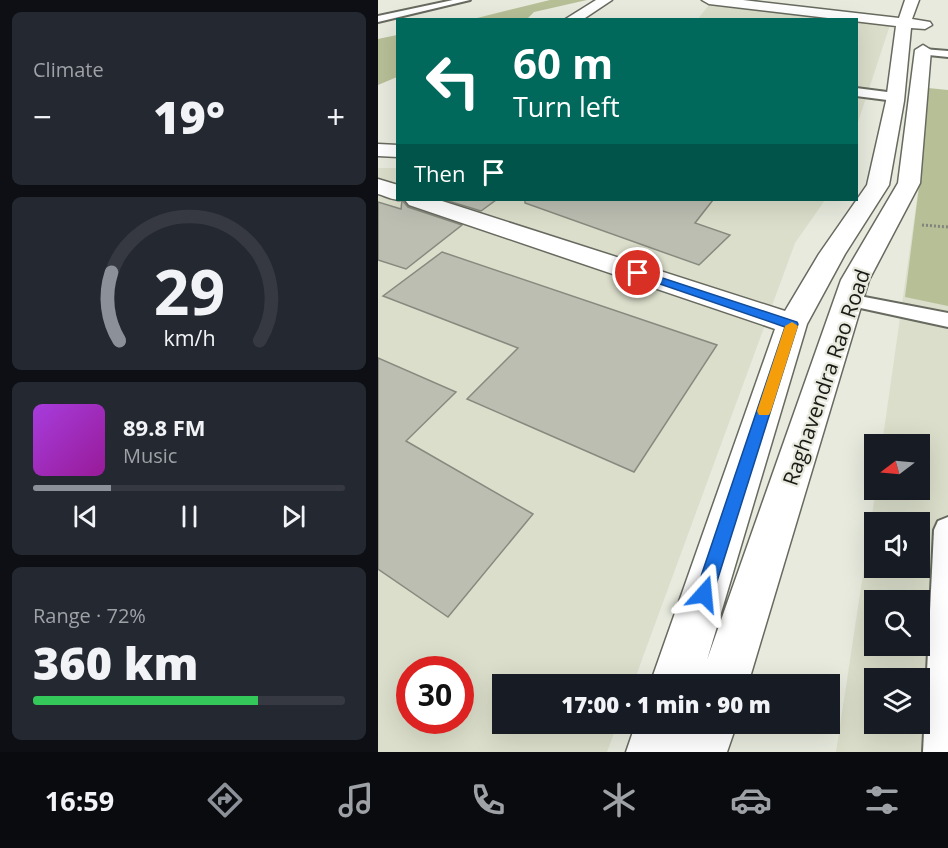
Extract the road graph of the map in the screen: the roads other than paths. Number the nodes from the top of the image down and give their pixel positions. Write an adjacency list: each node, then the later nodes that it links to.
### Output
1 (466, 0): 7 (lane)
2 (605, 0): 6 (street)
3 (710, 0): 4 (street); 5 (street)
4 (792, 5): 8 (street)
5 (698, 12)
6 (575, 18)
7 (378, 19)
8 (923, 26): 10 (street, Raghavendra Rao Road); 16 (street, Raghavendra Rao Road)
9 (858, 92): 10 (lane)
10 (895, 98): 18 (street, Raghavendra Rao Road)
11 (378, 150): 12 (street)
12 (396, 151)
13 (378, 186): 14 (street)
14 (396, 192)
15 (420, 201): 18 (street)
16 (849, 300): 17 (lane); 21 (street, Raghavendra Rao Road)
17 (948, 320)
18 (792, 324): 20 (street, Raghavendra Rao Road)
19 (948, 530): 26 (lane)
20 (678, 674)
21 (726, 674)
22 (658, 734): 24 (street)
23 (707, 734): 25 (street)
24 (652, 752)
25 (701, 752)
26 (941, 752)

